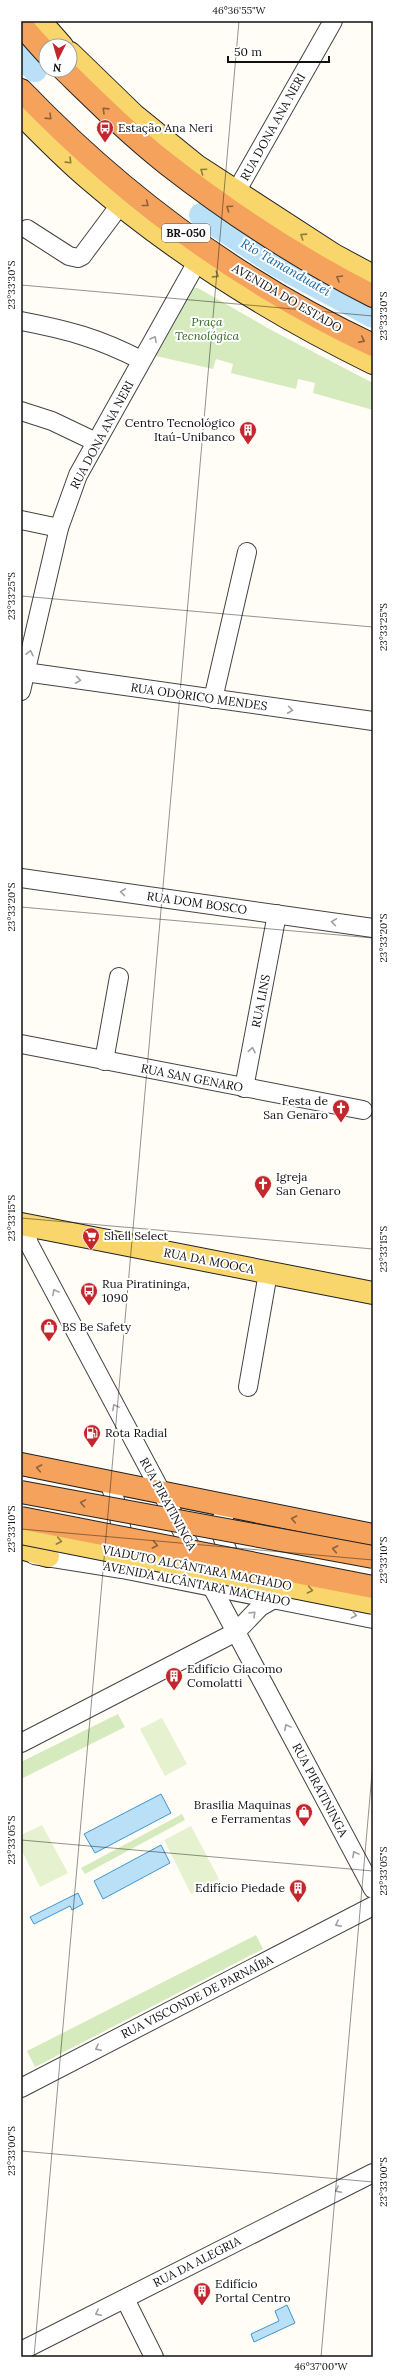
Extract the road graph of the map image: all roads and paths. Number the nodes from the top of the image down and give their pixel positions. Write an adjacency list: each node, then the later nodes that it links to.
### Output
1 (40, 21): 4 (main road)
2 (333, 21): 10 (street, RUA DONA ANA NERI)
3 (21, 25): 5 (highway)
4 (55, 38)
5 (38, 44)
6 (78, 61): 10 (main road, one-way to 6)
7 (72, 78): 15 (highway, one-way to 7)
8 (21, 90): 17 (highway, AVENIDA DO ESTADO / BR-050, one-way to 17)
9 (21, 114): 11 (main road, AVENIDA DO ESTADO, one-way to 11)
10 (236, 192): 14 (main road, one-way to 10)
11 (120, 205): 12 (street); 13 (main road, AVENIDA DO ESTADO)
12 (28, 229)
13 (197, 262): 18 (street, RUA DONA ANA NERI, one-way to 13); 19 (main road, AVENIDA DO ESTADO, one-way to 19)
14 (373, 276)
15 (373, 296)
16 (21, 321): 18 (street)
17 (373, 345)
18 (141, 360): 21 (street, RUA DONA ANA NERI)
19 (373, 363)
20 (21, 411): 21 (street)
21 (96, 442): 23 (street, RUA DONA ANA NERI)
22 (21, 520): 23 (street)
23 (59, 528): 25 (street, RUA DONA ANA NERI, one-way to 23)
24 (247, 552): 27 (street)
25 (25, 672): 26 (street, RUA DONA ANA NERI); 27 (street, RUA ODORICO MENDES, one-way to 27)
26 (21, 691)
27 (213, 699): 28 (street, RUA ODORICO MENDES, one-way to 28)
28 (373, 721)
29 (21, 878): 30 (street, RUA DOM BOSCO, one-way to 29)
30 (277, 914): 31 (street, RUA DOM BOSCO, one-way to 30); 35 (street, RUA LINS, one-way to 30)
31 (373, 928)
32 (119, 977): 34 (street)
33 (21, 1044): 34 (street, RUA SAN GENARO)
34 (104, 1061): 35 (street, RUA SAN GENARO)
35 (244, 1088): 36 (street, RUA SAN GENARO)
36 (363, 1110)
37 (22, 1224): 38 (main road, RUA DA MOOCA); 43 (street, RUA PIRATININGA, one-way to 37)
38 (268, 1273): 39 (main road, RUA DA MOOCA); 40 (street)
39 (373, 1293)
40 (248, 1387)
41 (21, 1464): 42 (highway, one-way to 41)
42 (109, 1481): 43 (highway); 53 (street)
43 (160, 1491): 45 (highway); 54 (street, RUA PIRATININGA)
44 (21, 1492): 52 (highway, one-way to 44, bridge)
45 (231, 1505): 48 (highway, one-way to 45); 56 (street)
46 (21, 1518): 55 (highway, VIADUTO ALCÂNTARA MACHADO, one-way to 55, bridge)
47 (21, 1533): 58 (main road, VIADUTO ALCÂNTARA MACHADO, one-way to 58, bridge)
48 (373, 1535)
49 (21, 1548): 51 (main road)
50 (21, 1554): 51 (street, AVENIDA ALCÂNTARA MACHADO)
51 (48, 1556): 53 (street, AVENIDA ALCÂNTARA MACHADO)
52 (373, 1557)
53 (122, 1570): 54 (street, AVENIDA ALCÂNTARA MACHADO)
54 (214, 1587): 56 (street, AVENIDA ALCÂNTARA MACHADO); 60 (street, RUA PIRATININGA)
55 (373, 1587)
56 (252, 1595): 57 (street, AVENIDA ALCÂNTARA MACHADO)
57 (274, 1599): 59 (street, AVENIDA ALCÂNTARA MACHADO, one-way to 59); 60 (street, one-way to 57)
58 (373, 1603)
59 (373, 1619)
60 (236, 1632): 61 (street); 62 (street, RUA PIRATININGA, one-way to 60)
61 (21, 1743)
62 (373, 1889)
63 (373, 1906): 64 (street, RUA VISCONDE DE PARNAÍBA, one-way to 64)
64 (21, 2088)
65 (373, 2173): 66 (street, RUA DA ALEGRIA, one-way to 66)
66 (125, 2299): 67 (street, RUA DA ALEGRIA, one-way to 67); 68 (street)
67 (21, 2351)
68 (154, 2357)

